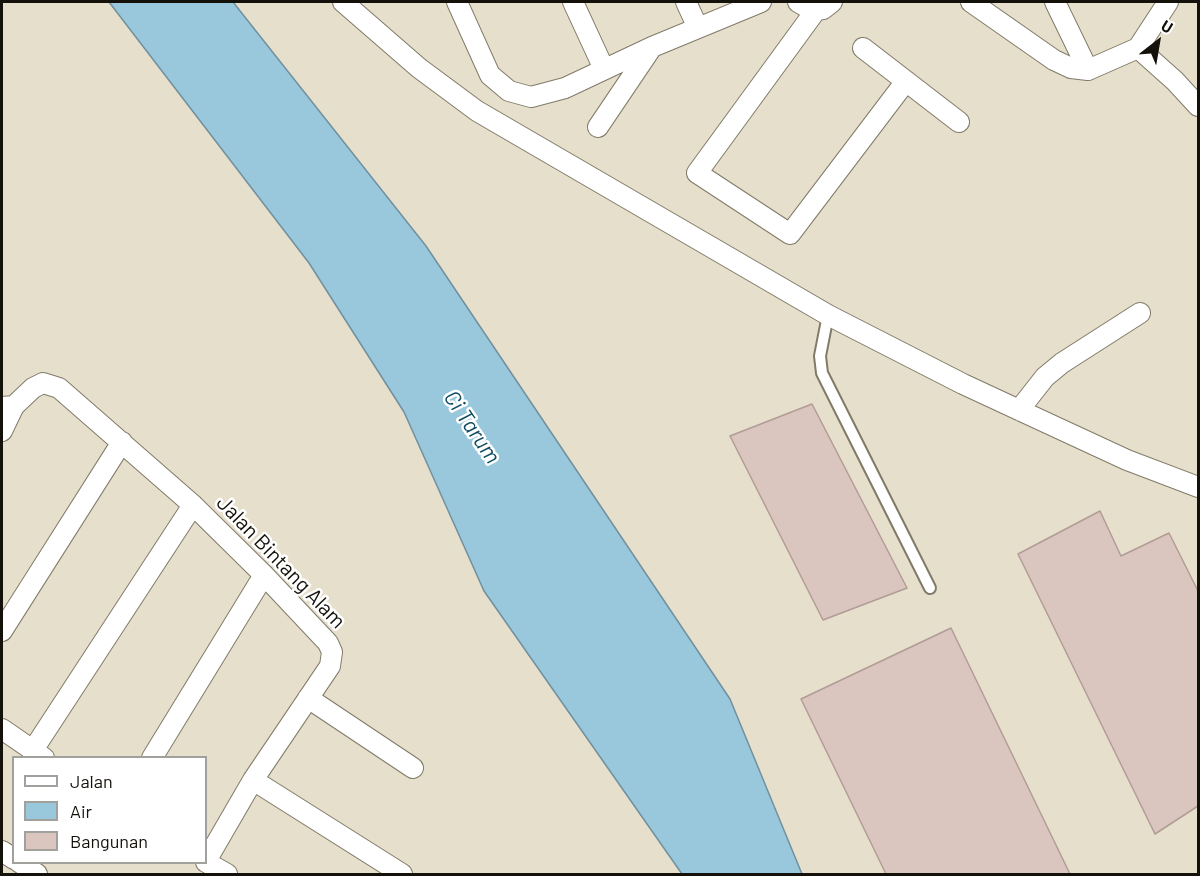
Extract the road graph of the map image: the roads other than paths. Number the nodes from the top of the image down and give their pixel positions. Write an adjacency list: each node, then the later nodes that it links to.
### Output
1 (343, 2): 22 (street)
2 (457, 2): 15 (street)
3 (573, 2): 15 (street)
4 (686, 2): 11 (street)
5 (761, 2): 11 (street)
6 (798, 2): 10 (street)
7 (971, 2): 16 (street)
8 (1055, 2): 16 (street)
9 (1168, 2): 14 (street)
10 (824, 6): 17 (street)
11 (698, 28): 12 (street)
12 (652, 47): 15 (street); 20 (street)
13 (863, 48): 17 (street)
14 (1138, 48): 16 (street); 18 (street)
15 (604, 69)
16 (1088, 70)
17 (906, 81): 19 (street)
18 (1198, 106)
19 (959, 122)
20 (598, 127)
21 (1140, 313): 24 (street)
22 (828, 315): 24 (street); 30 (lane)
23 (8, 406): 25 (street); 26 (street, Jalan Bintang Alam)
24 (1019, 410): 27 (street)
25 (2, 431)
26 (122, 442): 28 (street, Jalan Bintang Alam); 31 (street)
27 (1198, 487)
28 (193, 505): 29 (street, Jalan Bintang Alam); 34 (street)
29 (264, 575): 32 (street, Jalan Bintang Alam); 35 (street)
30 (930, 588)
31 (2, 631)
32 (308, 698): 36 (street); 37 (street, Jalan Bintang Alam)
33 (2, 729): 34 (street)
34 (38, 754)
35 (153, 756)
36 (413, 768)
37 (253, 780): 39 (street, Jalan Bintang Alam); 41 (street)
38 (21, 864): 40 (street)
39 (214, 868)
40 (37, 874)
41 (402, 874)

